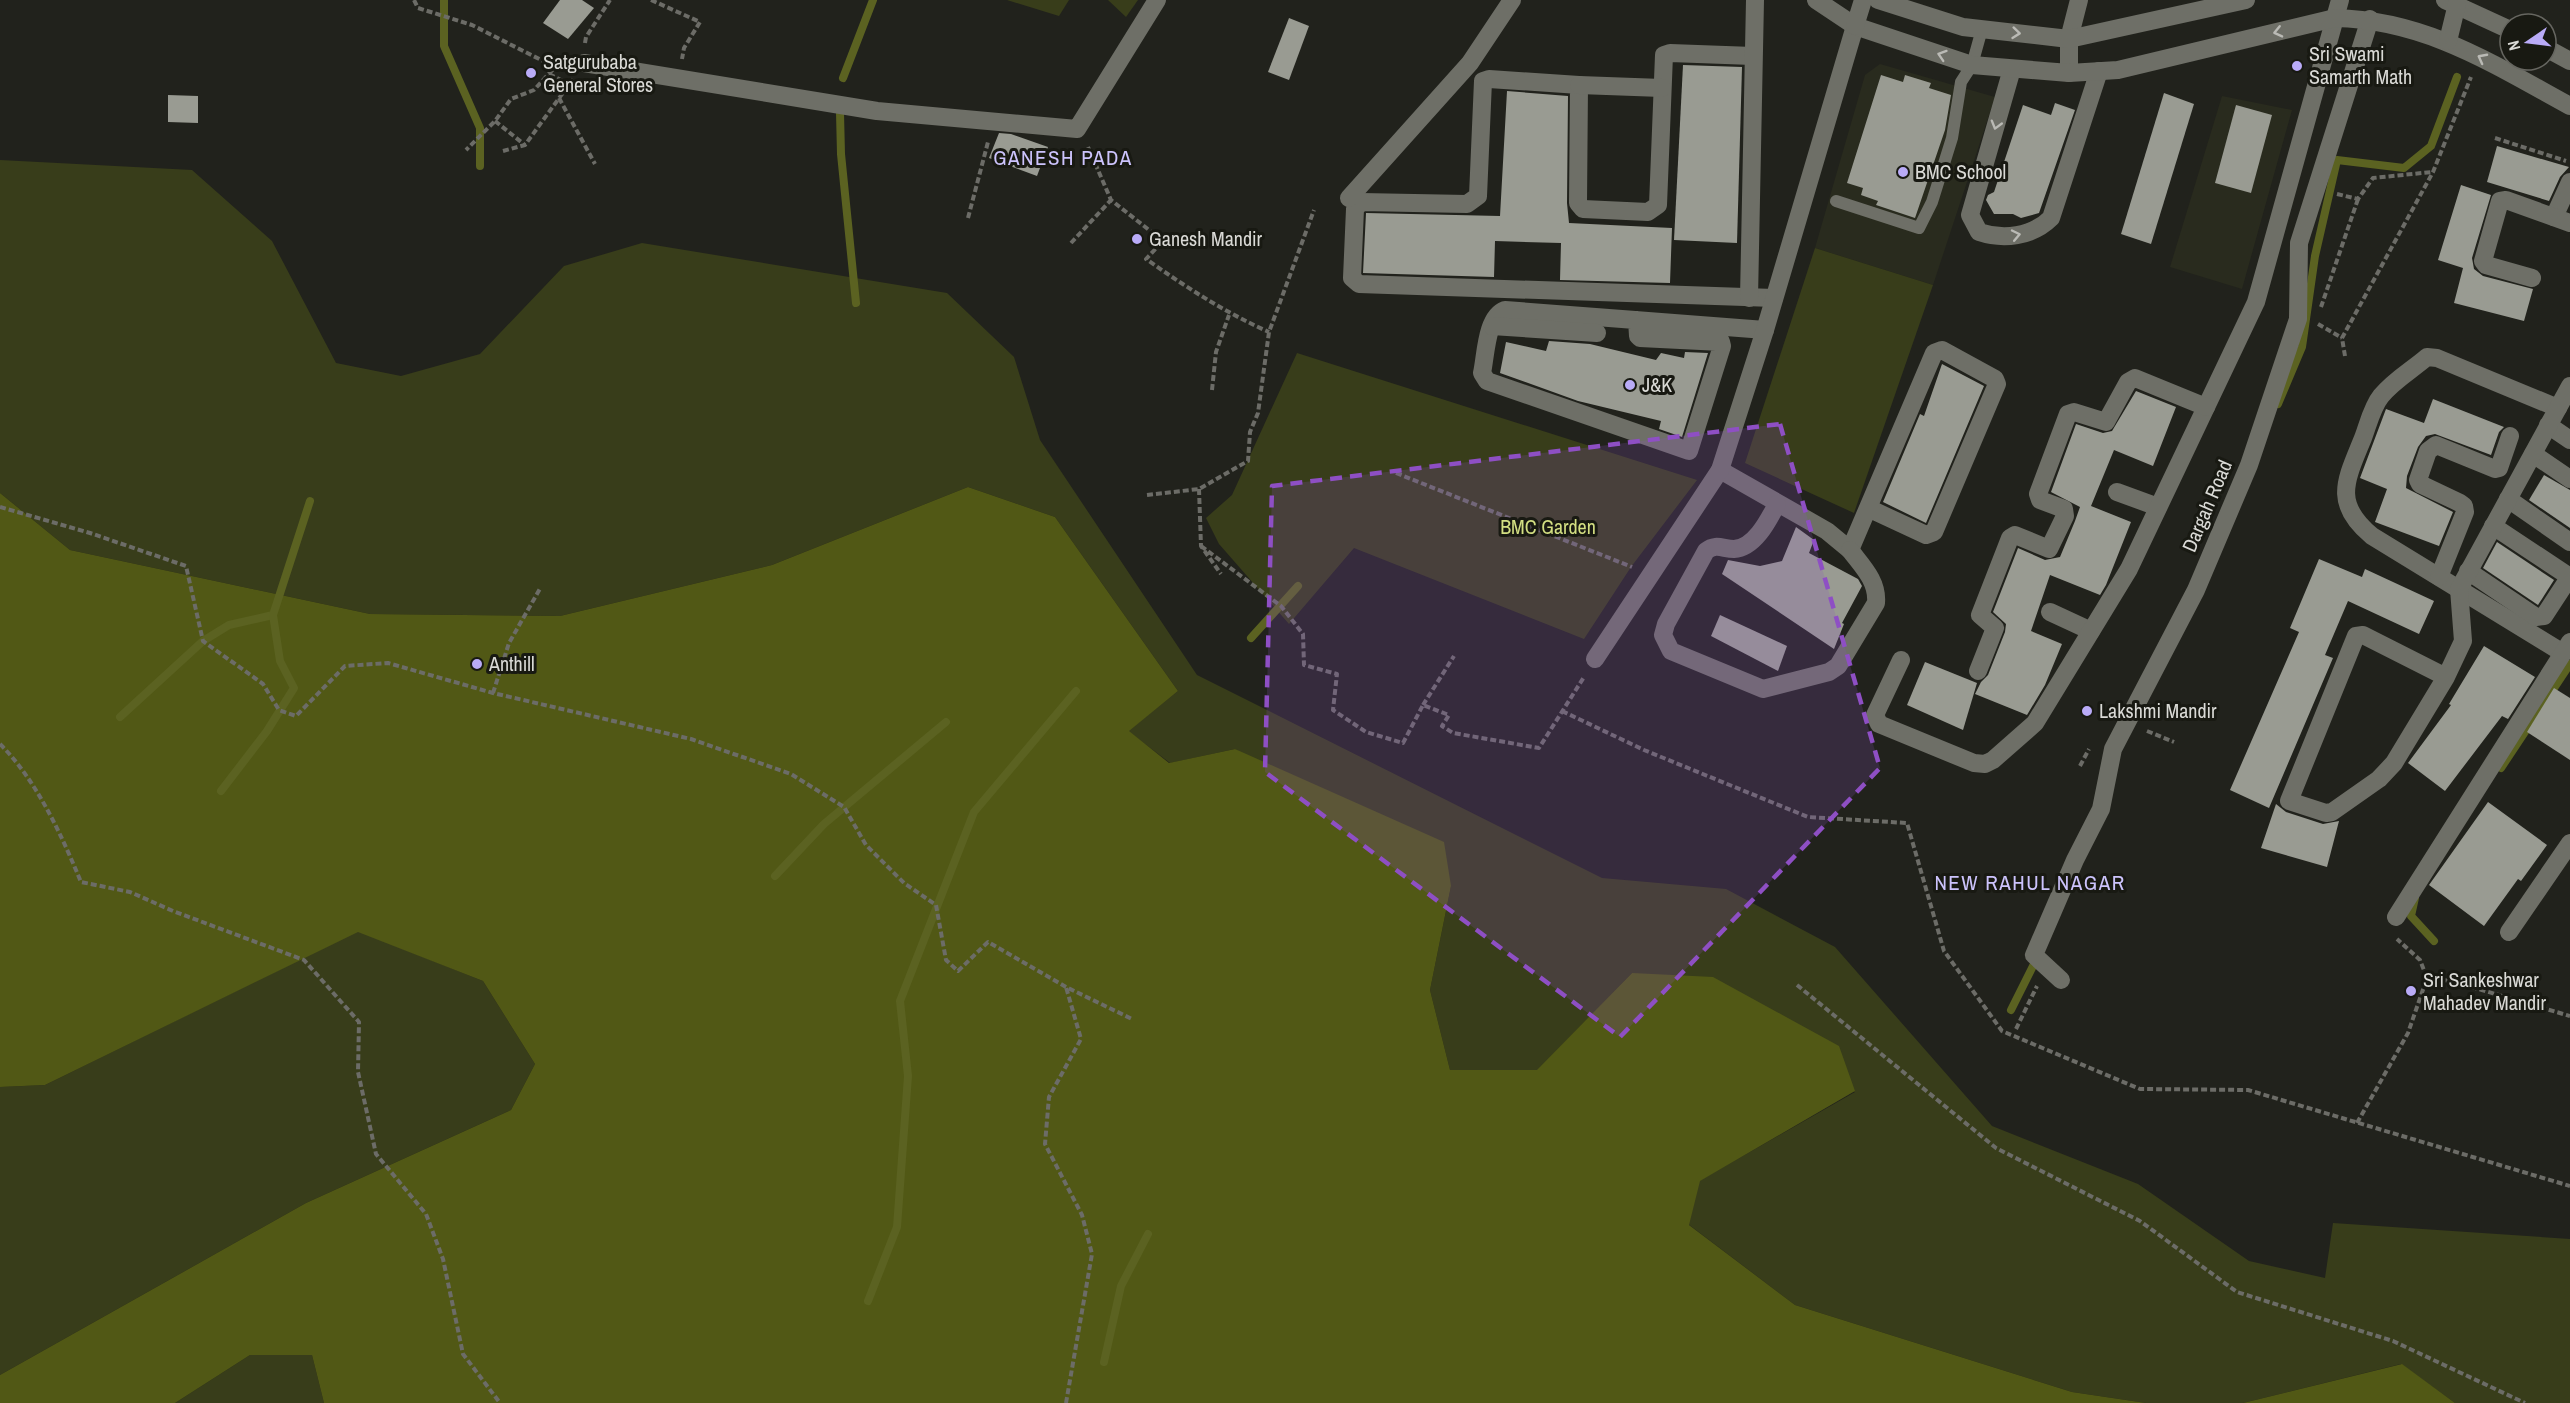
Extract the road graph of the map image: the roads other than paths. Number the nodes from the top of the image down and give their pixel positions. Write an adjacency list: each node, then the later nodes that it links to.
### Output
1 (1157, 0): 21 (street)
2 (1512, 0): 28 (street)
3 (1755, 0): 18 (street)
4 (1816, 0): 14 (street)
5 (1863, 0): 14 (street)
6 (1878, 0): 15 (street)
7 (2079, 0): 16 (street)
8 (2246, 0): 16 (street)
9 (2340, 0): 11 (street)
10 (2451, 2): 13 (street); 17 (street)
11 (2335, 18): 12 (street); 22 (street, one-way to 22); 39 (street)
12 (2370, 19): 17 (street); 68 (street, Dargah Road)
13 (2498, 24)
14 (1855, 26): 19 (street, one-way to 14); 33 (street)
15 (1982, 29): 16 (street, one-way to 16); 19 (lane)
16 (2069, 39): 23 (street)
17 (2448, 41): 26 (street, one-way to 17)
18 (1753, 56): 25 (street); 32 (street)
19 (1972, 65): 20 (street); 29 (lane)
20 (2012, 69): 22 (street, one-way to 22); 23 (street)
21 (579, 70)
22 (2098, 71): 23 (street)
23 (2069, 73)
24 (1579, 85): 25 (street); 25 (street); 32 (street)
25 (1662, 88)
26 (2570, 106)
27 (2570, 182): 30 (street)
28 (1349, 198)
29 (1836, 201)
30 (2562, 220): 31 (street)
31 (2532, 278)
32 (1749, 298): 33 (street)
33 (1774, 298): 36 (street)
34 (1637, 320): 35 (street); 35 (street); 36 (street)
35 (1492, 326): 37 (street)
36 (1765, 330): 45 (street)
37 (1598, 333)
38 (2570, 386): 40 (street)
39 (2206, 406): 50 (street); 63 (street)
40 (2558, 408): 41 (street); 56 (street)
41 (2548, 425): 43 (street); 44 (street)
42 (2510, 436): 56 (street)
43 (2570, 440)
44 (2533, 454): 46 (street); 48 (street)
45 (1720, 470): 49 (street); 61 (street)
46 (2570, 479)
47 (2117, 492): 50 (street)
48 (2508, 499): 52 (street); 53 (street)
49 (1778, 504): 54 (street); 54 (street)
50 (2158, 507): 59 (street)
51 (1868, 508): 51 (street); 54 (street)
52 (2493, 526): 55 (street); 55 (street)
53 (2570, 542)
54 (1850, 550)
55 (2468, 571): 57 (street)
56 (2439, 577): 57 (street)
57 (2459, 589): 60 (street); 64 (street)
58 (2050, 612): 59 (street)
59 (2091, 631): 62 (street)
60 (2566, 648): 66 (street)
61 (1595, 659)
62 (1901, 660)
63 (1978, 671)
64 (2446, 677): 64 (street)
65 (2570, 843): 67 (street)
66 (2396, 917)
67 (2509, 932)
68 (2061, 980)

